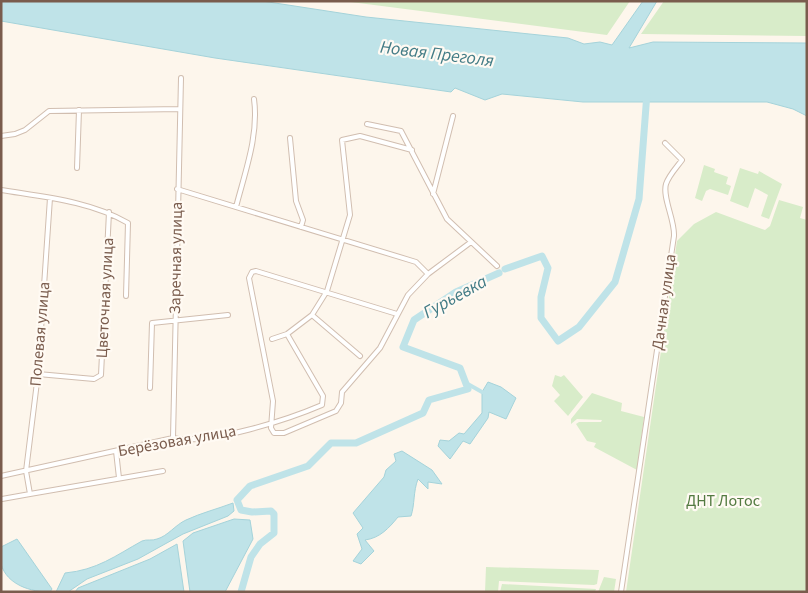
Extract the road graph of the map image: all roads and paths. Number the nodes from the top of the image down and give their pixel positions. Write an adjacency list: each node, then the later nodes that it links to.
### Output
1 (180, 78): 3 (street, Заречная улица)
2 (254, 99): 16 (street)
3 (180, 109): 4 (street); 12 (street, Заречная улица)
4 (79, 110): 7 (street); 11 (street)
5 (453, 116): 14 (street)
6 (367, 124): 10 (street)
7 (1, 136)
8 (290, 138): 18 (street)
9 (665, 143): 43 (street, Дачная улица)
10 (412, 150): 14 (street); 19 (street)
11 (77, 168)
12 (177, 189): 16 (street); 28 (street, Заречная улица)
13 (1, 190): 15 (street)
14 (433, 194): 20 (street)
15 (50, 198): 17 (street); 32 (street, Полевая улица)
16 (236, 207): 18 (street)
17 (109, 212): 24 (street); 32 (street, Цветочная улица)
18 (302, 227): 19 (street)
19 (344, 240): 22 (street); 23 (street)
20 (471, 242): 21 (street); 22 (street)
21 (497, 266)
22 (428, 274): 25 (street)
23 (327, 291): 25 (street); 27 (street); 34 (street)
24 (126, 296)
25 (397, 314): 34 (street)
26 (228, 315): 28 (street)
27 (312, 315): 29 (street); 31 (street)
28 (175, 320): 33 (street); 35 (street, Заречная улица)
29 (287, 334): 30 (street); 34 (street, Берёзовая улица)
30 (272, 339)
31 (360, 356)
32 (38, 374): 37 (street, Полевая улица)
33 (150, 388)
34 (272, 423): 35 (street, Берёзовая улица)
35 (173, 438): 36 (street, Берёзовая улица)
36 (116, 451): 37 (street, Берёзовая улица); 40 (street)
37 (26, 471): 39 (street, Берёзовая улица); 41 (street, Полевая улица)
38 (163, 471): 40 (street)
39 (1, 476)
40 (120, 478): 41 (street)
41 (30, 494): 42 (street)
42 (2, 500)
43 (621, 592)

